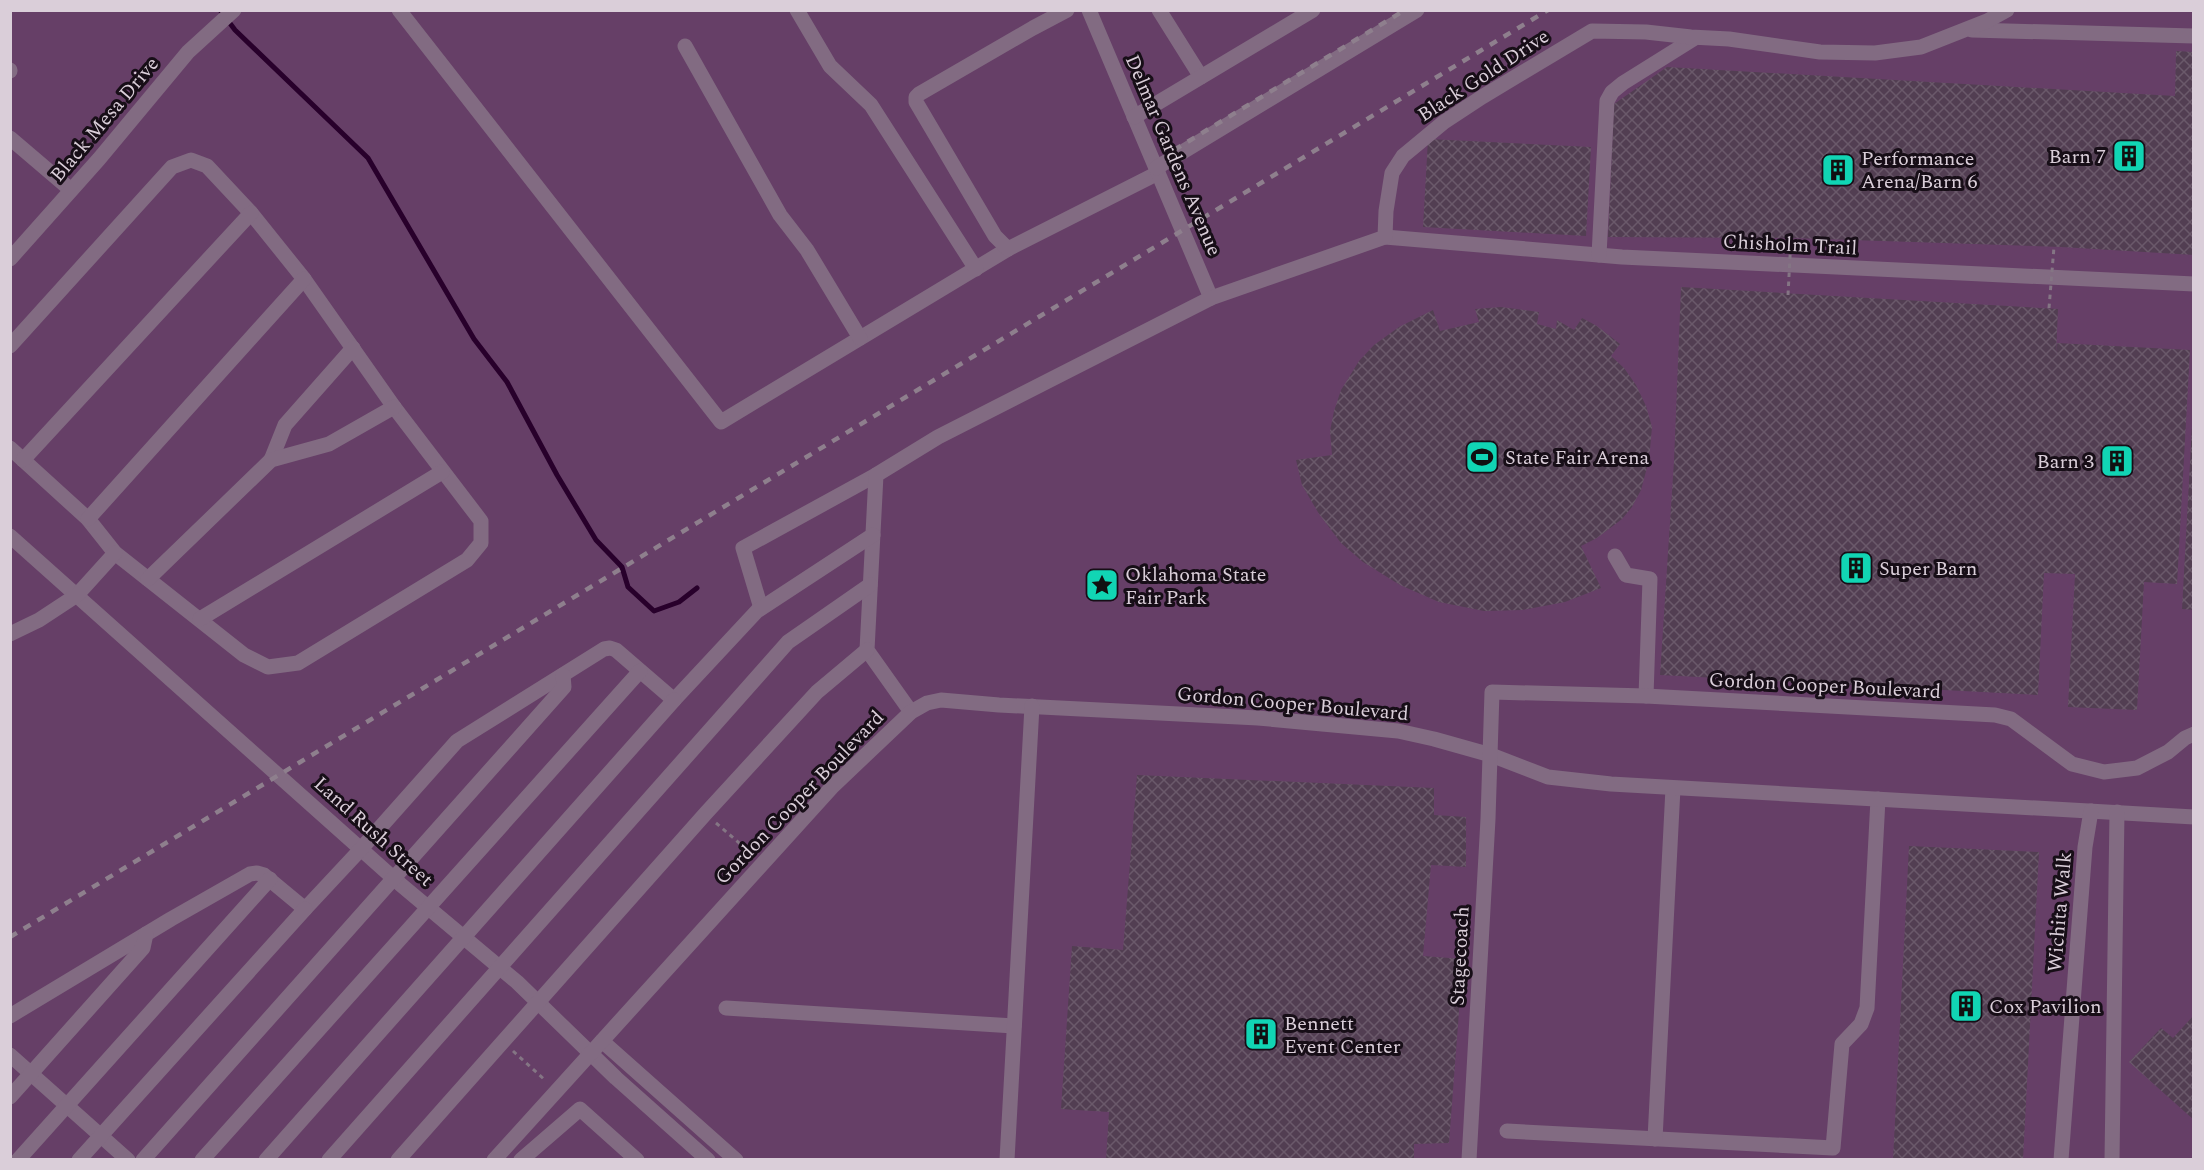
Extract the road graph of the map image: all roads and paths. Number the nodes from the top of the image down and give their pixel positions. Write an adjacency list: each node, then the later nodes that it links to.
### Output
1 (234, 10): 18 (street, Black Mesa Drive)
2 (399, 10): 32 (street)
3 (798, 10): 26 (street)
4 (1067, 10): 23 (street)
5 (1089, 10): 15 (street, Delmar Gardens Avenue)
6 (1159, 10): 14 (street)
7 (1313, 10): 14 (street)
8 (1417, 10): 17 (street)
9 (2007, 10): 10 (street, Black Gold Drive)
10 (1965, 30): 11 (street); 12 (street, Black Gold Drive)
11 (2193, 36)
12 (1695, 38): 20 (street, Black Gold Drive); 24 (street)
13 (685, 46): 32 (street)
14 (1201, 77): 15 (street)
15 (1134, 117): 17 (street, Delmar Gardens Avenue)
16 (10, 138): 18 (street)
17 (1157, 171): 23 (street); 30 (street, Delmar Gardens Avenue)
18 (71, 190): 25 (street, Black Mesa Drive)
19 (251, 213): 27 (street); 33 (street); 37 (street)
20 (1385, 237): 24 (street, Chisholm Trail); 30 (street)
21 (1791, 238): 29 (path, bridge)
22 (2054, 247): 31 (path, bridge)
23 (1008, 249): 26 (street)
24 (1599, 255): 28 (street, Chisholm Trail)
25 (10, 259)
26 (976, 269): 32 (street)
27 (304, 279): 34 (street); 41 (street)
28 (2193, 284)
29 (1788, 294)
30 (1211, 298): 40 (street)
31 (2049, 308)
32 (860, 338)
33 (10, 346)
34 (353, 348): 35 (street); 38 (street)
35 (394, 407): 38 (street); 39 (street)
36 (10, 448): 37 (street)
37 (23, 460): 41 (street)
38 (271, 460): 46 (street)
39 (442, 472): 50 (street); 50 (street)
40 (876, 476): 42 (street); 49 (street)
41 (88, 519): 44 (street)
42 (873, 535): 47 (street); 49 (street)
43 (10, 536): 48 (street, Land Rush Street)
44 (115, 553): 46 (street); 48 (street)
45 (1615, 556): 55 (street)
46 (148, 579): 50 (street)
47 (870, 585): 52 (street); 75 (street)
48 (77, 595): 51 (street); 67 (street, Land Rush Street)
49 (761, 608): 56 (street)
50 (200, 619)
51 (12, 631)
52 (867, 650): 58 (street); 65 (street)
53 (640, 671): 54 (street); 56 (street); 71 (street)
54 (563, 675): 67 (street); 69 (street)
55 (1646, 696): 59 (street, Gordon Cooper Boulevard); 60 (street, Gordon Cooper Boulevard)
56 (674, 700): 74 (street)
57 (1032, 706): 58 (street, Gordon Cooper Boulevard); 60 (street, Gordon Cooper Boulevard); 79 (street)
58 (911, 712): 68 (street, Gordon Cooper Boulevard)
59 (2193, 734)
60 (1491, 755): 61 (street, Gordon Cooper Boulevard); 105 (street, Stagecoach)
61 (1673, 788): 62 (street, Gordon Cooper Boulevard); 90 (street)
62 (1878, 799): 63 (street, Gordon Cooper Boulevard); 90 (street)
63 (2091, 811): 64 (street, Gordon Cooper Boulevard); 106 (street, Wichita Walk)
64 (2117, 812): 66 (street, Gordon Cooper Boulevard); 107 (street)
65 (706, 813): 68 (path); 76 (street)
66 (2193, 817)
67 (361, 849): 69 (street, Land Rush Street); 72 (street)
68 (762, 863): 80 (street, Gordon Cooper Boulevard)
69 (393, 877): 71 (street, Land Rush Street); 94 (street)
70 (270, 879): 72 (street); 73 (street); 87 (street)
71 (427, 907): 74 (street, Land Rush Street); 95 (street)
72 (305, 909): 89 (street)
73 (146, 934): 78 (street); 84 (street)
74 (463, 938): 75 (street, Land Rush Street); 96 (street)
75 (499, 968): 76 (street, Land Rush Street); 97 (street)
76 (538, 1002): 81 (street); 82 (street, Land Rush Street)
77 (726, 1008): 79 (street)
78 (10, 1016)
79 (1014, 1026): 104 (street)
80 (602, 1041): 82 (street, Gordon Cooper Boulevard); 103 (street)
81 (502, 1042): 85 (path); 98 (street)
82 (591, 1053): 85 (street, Gordon Cooper Boulevard); 102 (street, Land Rush Street)
83 (10, 1055): 84 (street)
84 (32, 1074): 86 (street); 87 (street)
85 (556, 1090): 99 (street, Gordon Cooper Boulevard)
86 (10, 1098)
87 (68, 1106): 89 (street); 91 (street)
88 (1507, 1131): 90 (street)
89 (101, 1135): 92 (street); 93 (street)
90 (1655, 1139)
91 (18, 1160)
92 (79, 1160)
93 (128, 1160)
94 (143, 1160)
95 (202, 1160)
96 (266, 1160)
97 (329, 1160)
98 (398, 1160)
99 (494, 1160)
100 (520, 1160): 101 (street)
101 (637, 1160)
102 (708, 1160)
103 (736, 1160)
104 (1007, 1160)
105 (1469, 1160)
106 (2061, 1160)
107 (2112, 1160)

